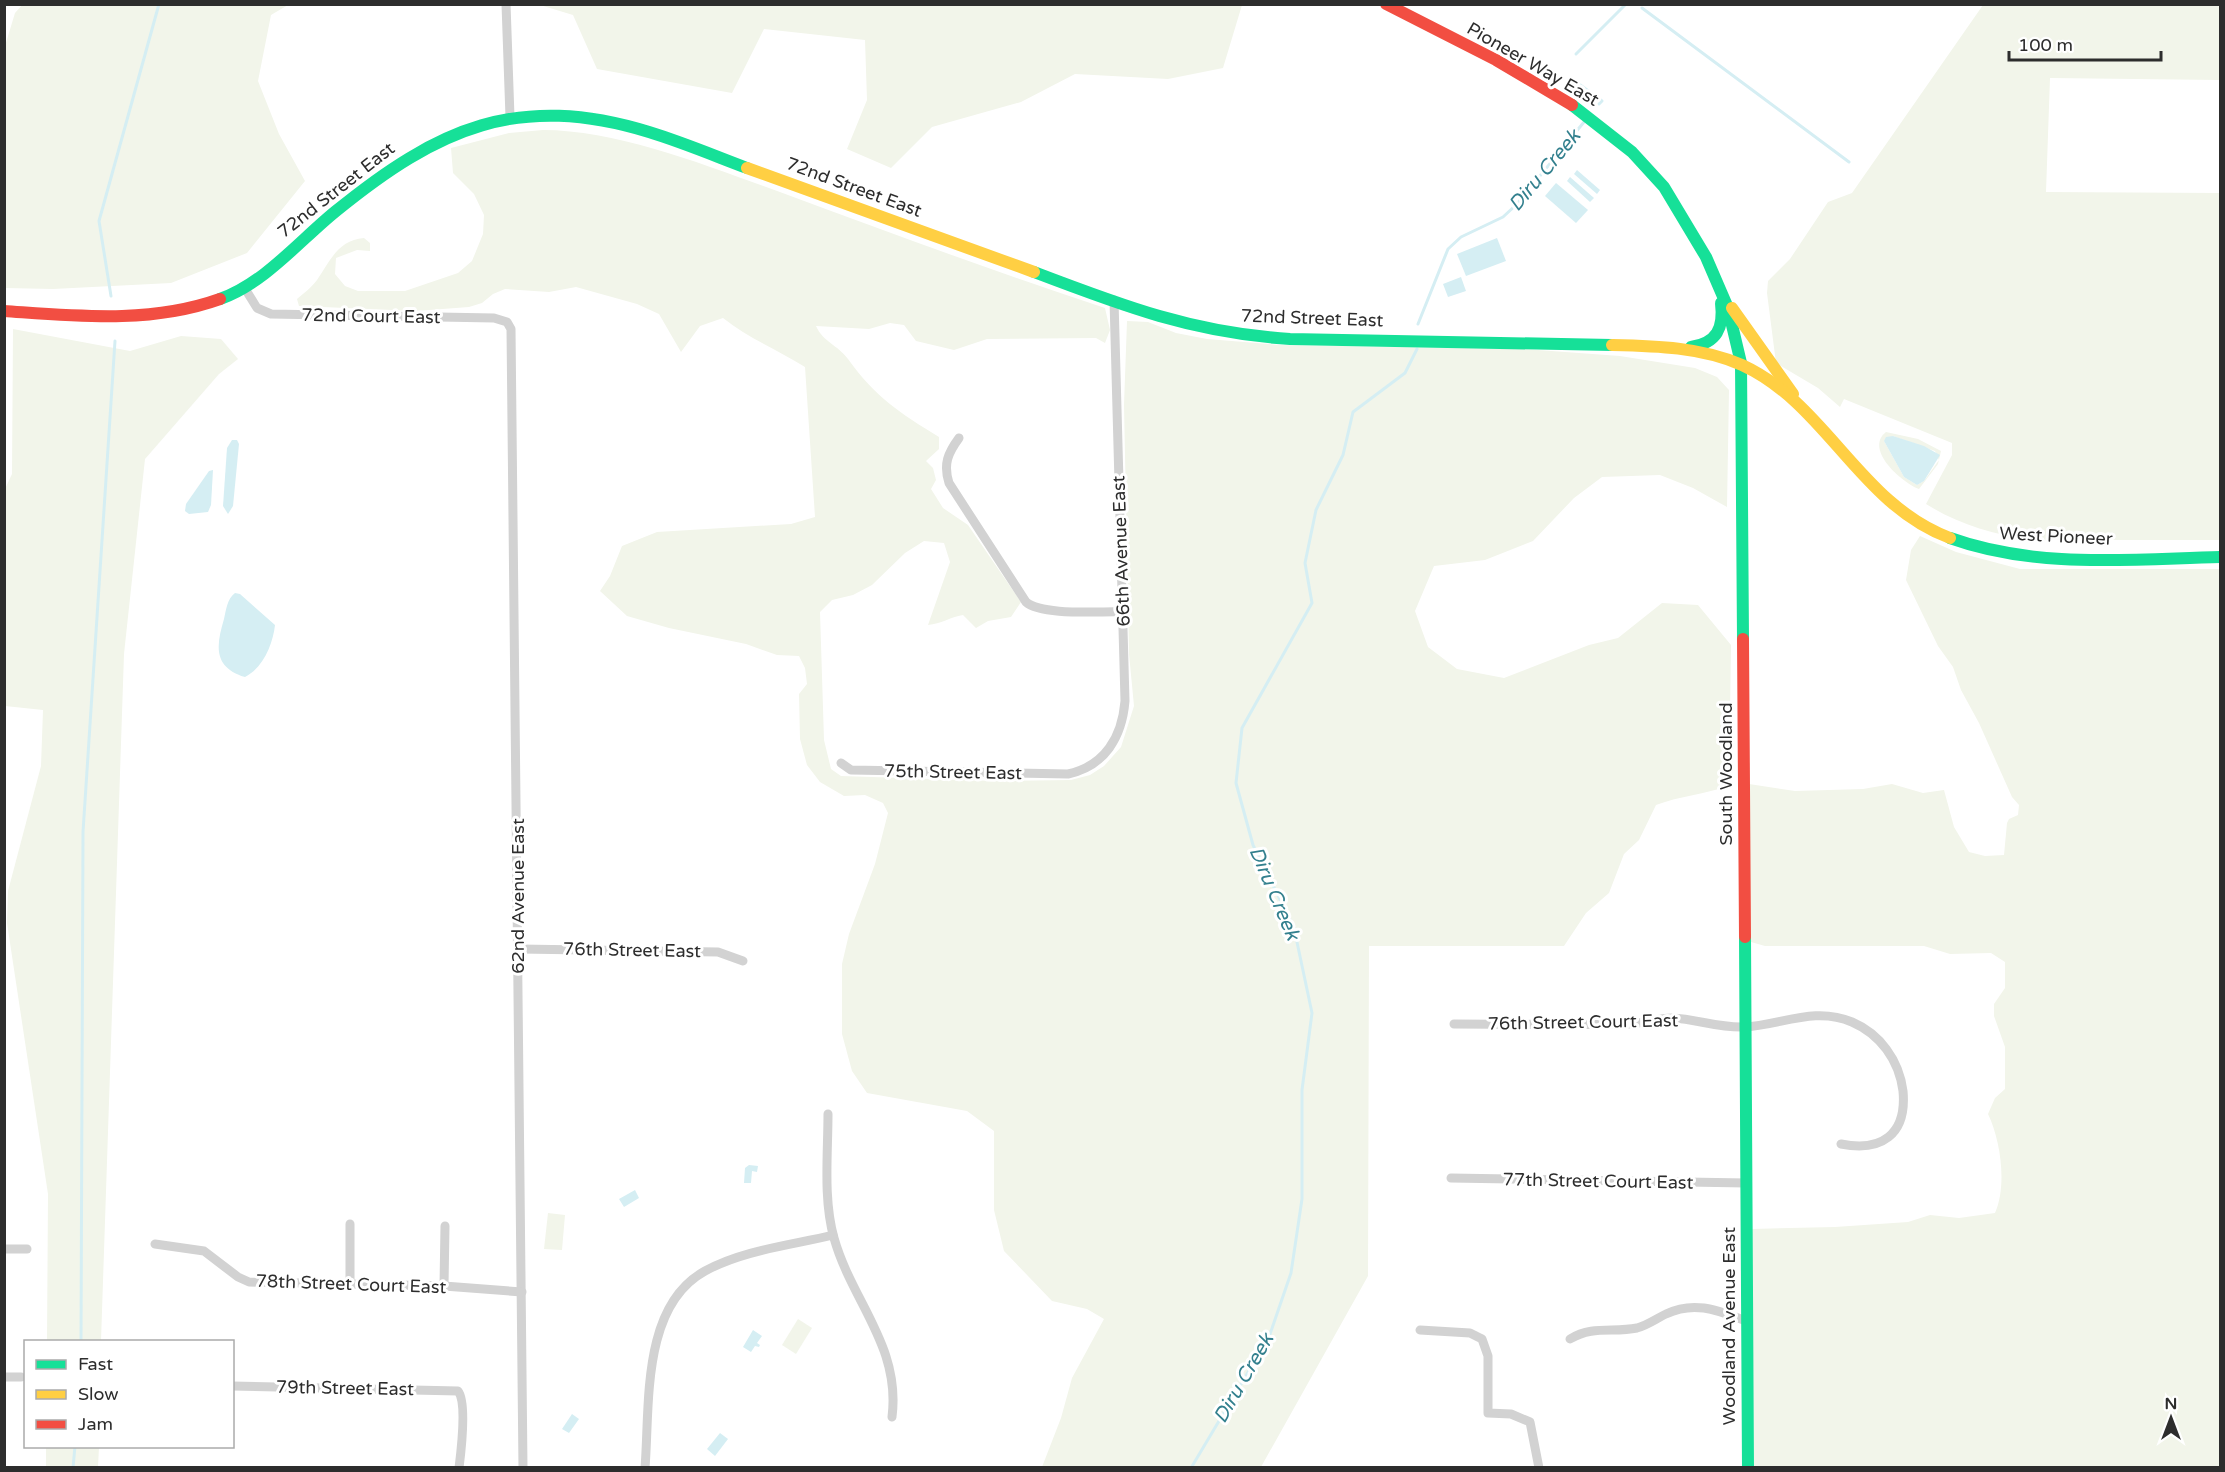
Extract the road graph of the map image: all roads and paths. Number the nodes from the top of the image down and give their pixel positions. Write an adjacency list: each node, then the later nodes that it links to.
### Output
1 (506, 4): 3 (street)
2 (1386, 4): 4 (main road, Pioneer Way East)
3 (510, 117): 5 (main road, 72nd Street East); 6 (main road, 72nd Street East)
4 (1716, 276): 7 (main road, Pioneer Way East); 10 (main road)
5 (244, 287): 8 (main road, 72nd Street East); 9 (street, 72nd Court East)
6 (1114, 300): 10 (main road, 72nd Street East); 15 (street, 66th Avenue East)
7 (1727, 300): 11 (main road, Pioneer Way East); 12 (main road)
8 (4, 311)
9 (510, 325): 18 (street, 62nd Avenue East)
10 (1668, 348): 11 (main road, 72nd Street East)
11 (1741, 363): 12 (main road, West Pioneer); 21 (main road, South Woodland)
12 (1804, 410): 14 (main road, West Pioneer)
13 (959, 438): 15 (street)
14 (2220, 557)
15 (1123, 612): 17 (street, 66th Avenue East)
16 (841, 763): 17 (street, 75th Street East)
17 (1068, 774)
18 (519, 949): 19 (street, 76th Street East); 34 (street, 62nd Avenue East)
19 (742, 961)
20 (1454, 1024): 21 (street, 76th Street Court East)
21 (1746, 1027): 23 (street, 76th Street Court East); 25 (main road, South Woodland)
22 (828, 1114): 28 (street)
23 (1841, 1144)
24 (1451, 1178): 25 (street, 77th Street Court East)
25 (1746, 1184): 35 (main road, Woodland Avenue East)
26 (350, 1224): 32 (street)
27 (445, 1226): 33 (street)
28 (833, 1235): 41 (street); 44 (street)
29 (155, 1244): 32 (street, 78th Street Court East)
30 (4, 1249): 31 (street)
31 (27, 1249)
32 (350, 1283): 33 (street, 78th Street Court East)
33 (444, 1286): 34 (street, 78th Street Court East)
34 (522, 1292): 43 (street, 62nd Avenue East)
35 (1746, 1321): 37 (street); 46 (main road, Woodland Avenue East)
36 (1420, 1330): 45 (street)
37 (1570, 1339)
38 (4, 1377): 39 (street)
39 (21, 1377)
40 (234, 1386): 42 (street, 79th Street East)
41 (892, 1417)
42 (459, 1467)
43 (523, 1467)
44 (645, 1467)
45 (1539, 1467)
46 (1748, 1467)

